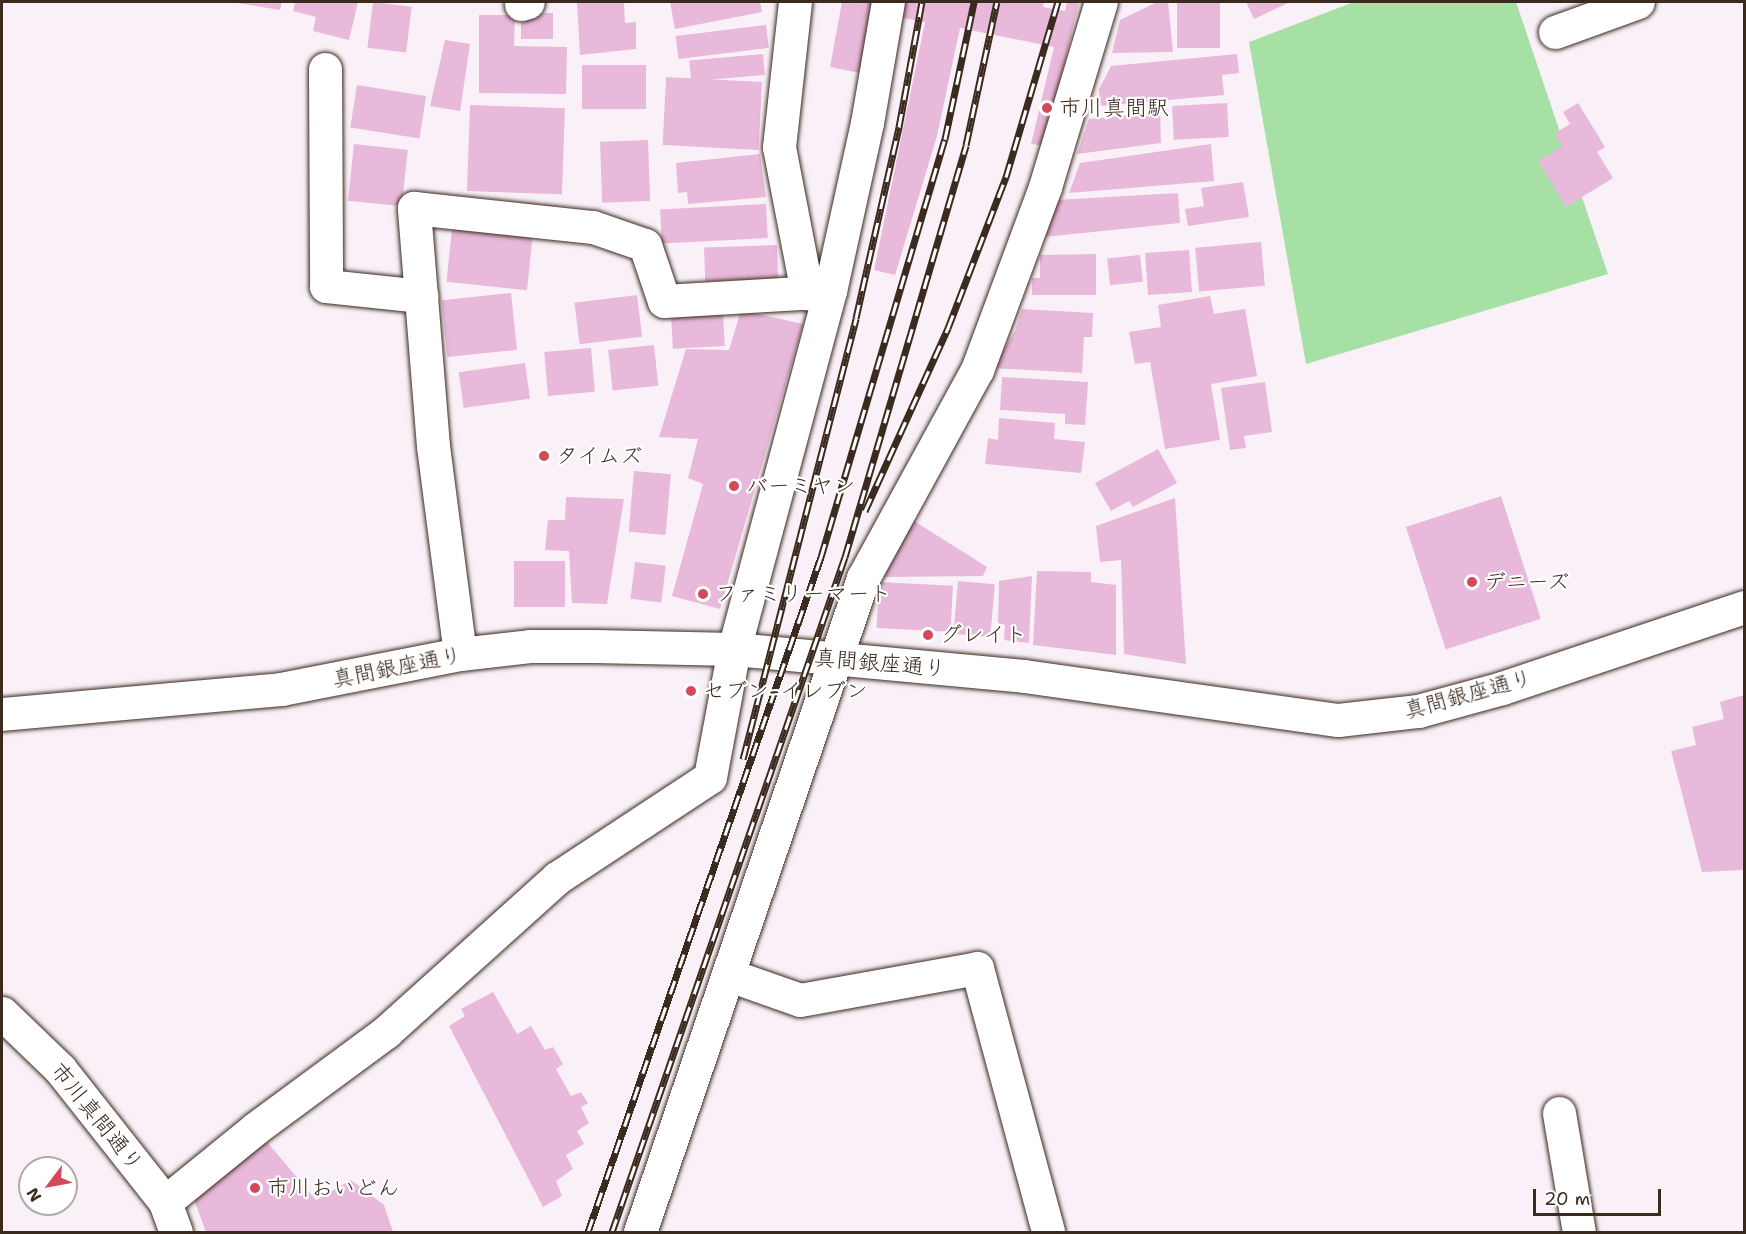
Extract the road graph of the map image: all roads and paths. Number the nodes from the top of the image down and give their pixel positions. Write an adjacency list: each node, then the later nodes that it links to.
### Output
1 (795, 2): 7 (street)
2 (888, 2): 7 (street)
3 (1101, 2): 12 (street)
4 (1638, 2): 5 (street)
5 (1555, 32)
6 (325, 69): 8 (street)
7 (818, 292): 8 (street); 10 (street)
8 (421, 296): 11 (street)
9 (1744, 606): 12 (street, 真間銀座通り)
10 (734, 649): 11 (street, 真間銀座通り); 12 (street, 真間銀座通り); 17 (street)
11 (460, 654): 13 (street, 真間銀座通り)
12 (838, 659): 14 (street)
13 (2, 714)
14 (729, 975): 19 (street); 20 (street)
15 (2, 1013): 17 (street, 市川真間通り)
16 (1559, 1113): 21 (street)
17 (165, 1202): 18 (street, 市川真間通り)
18 (176, 1233)
19 (640, 1233)
20 (1048, 1233)
21 (1579, 1233)

